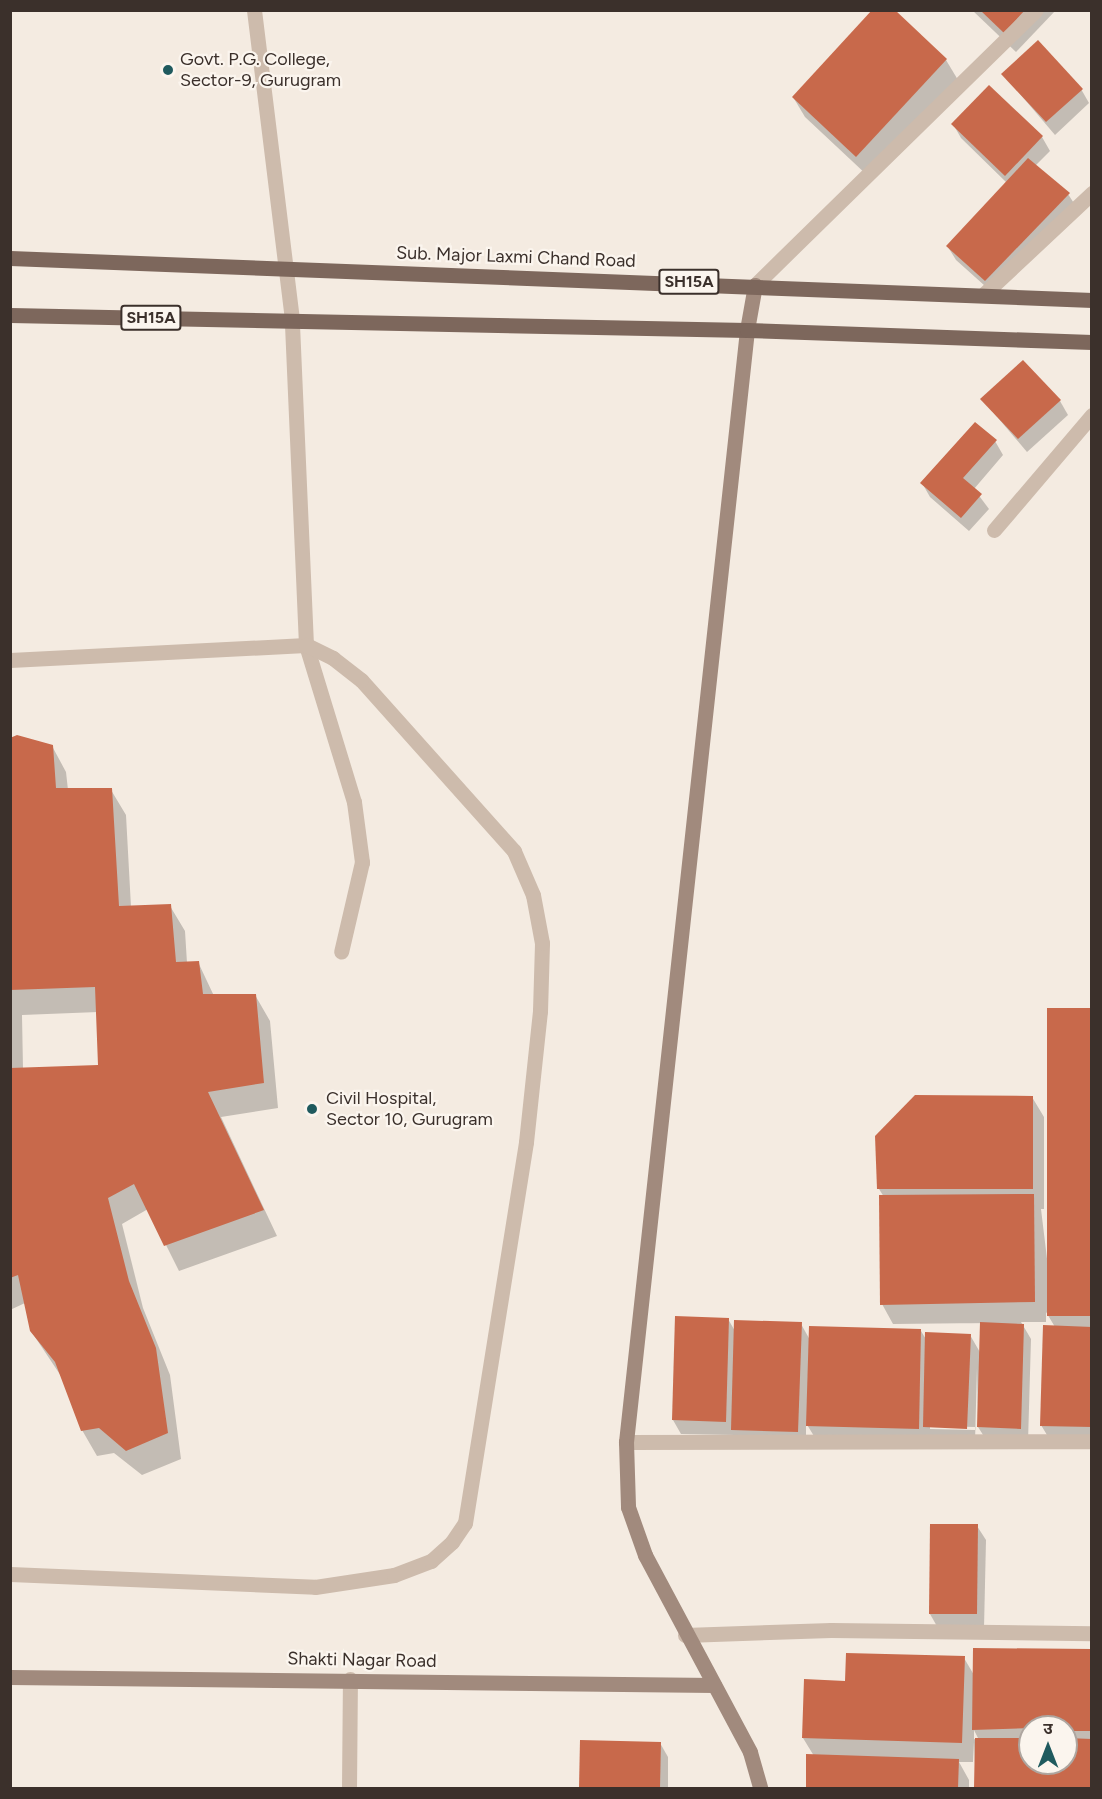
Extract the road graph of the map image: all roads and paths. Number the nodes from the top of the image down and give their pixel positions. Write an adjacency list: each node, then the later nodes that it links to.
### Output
1 (254, 10): 5 (street)
2 (1036, 10): 6 (street)
3 (1092, 193): 7 (street)
4 (10, 258): 5 (main road, Sub. Major Laxmi Chand Road / SH15A)
5 (287, 269): 6 (main road, Sub. Major Laxmi Chand Road / SH15A); 10 (street)
6 (755, 285): 7 (main road, Sub. Major Laxmi Chand Road / SH15A); 11 (street)
7 (984, 294): 8 (main road, Sub. Major Laxmi Chand Road / SH15A)
8 (1092, 300)
9 (10, 315): 10 (main road, SH15A)
10 (292, 321): 11 (main road, SH15A); 15 (street)
11 (747, 330): 12 (main road, SH15A); 19 (street)
12 (1092, 342)
13 (1092, 415): 14 (street)
14 (994, 530)
15 (306, 645): 16 (street); 17 (street); 20 (street)
16 (10, 660)
17 (341, 952)
18 (1092, 1441): 19 (street)
19 (626, 1442): 22 (street)
20 (10, 1574)
21 (1092, 1634): 22 (street)
22 (685, 1635): 25 (street)
23 (10, 1677): 24 (street, Shakti Nagar Road)
24 (350, 1679): 25 (street, Shakti Nagar Road); 26 (street)
25 (714, 1685): 27 (street)
26 (349, 1788)
27 (760, 1788)

